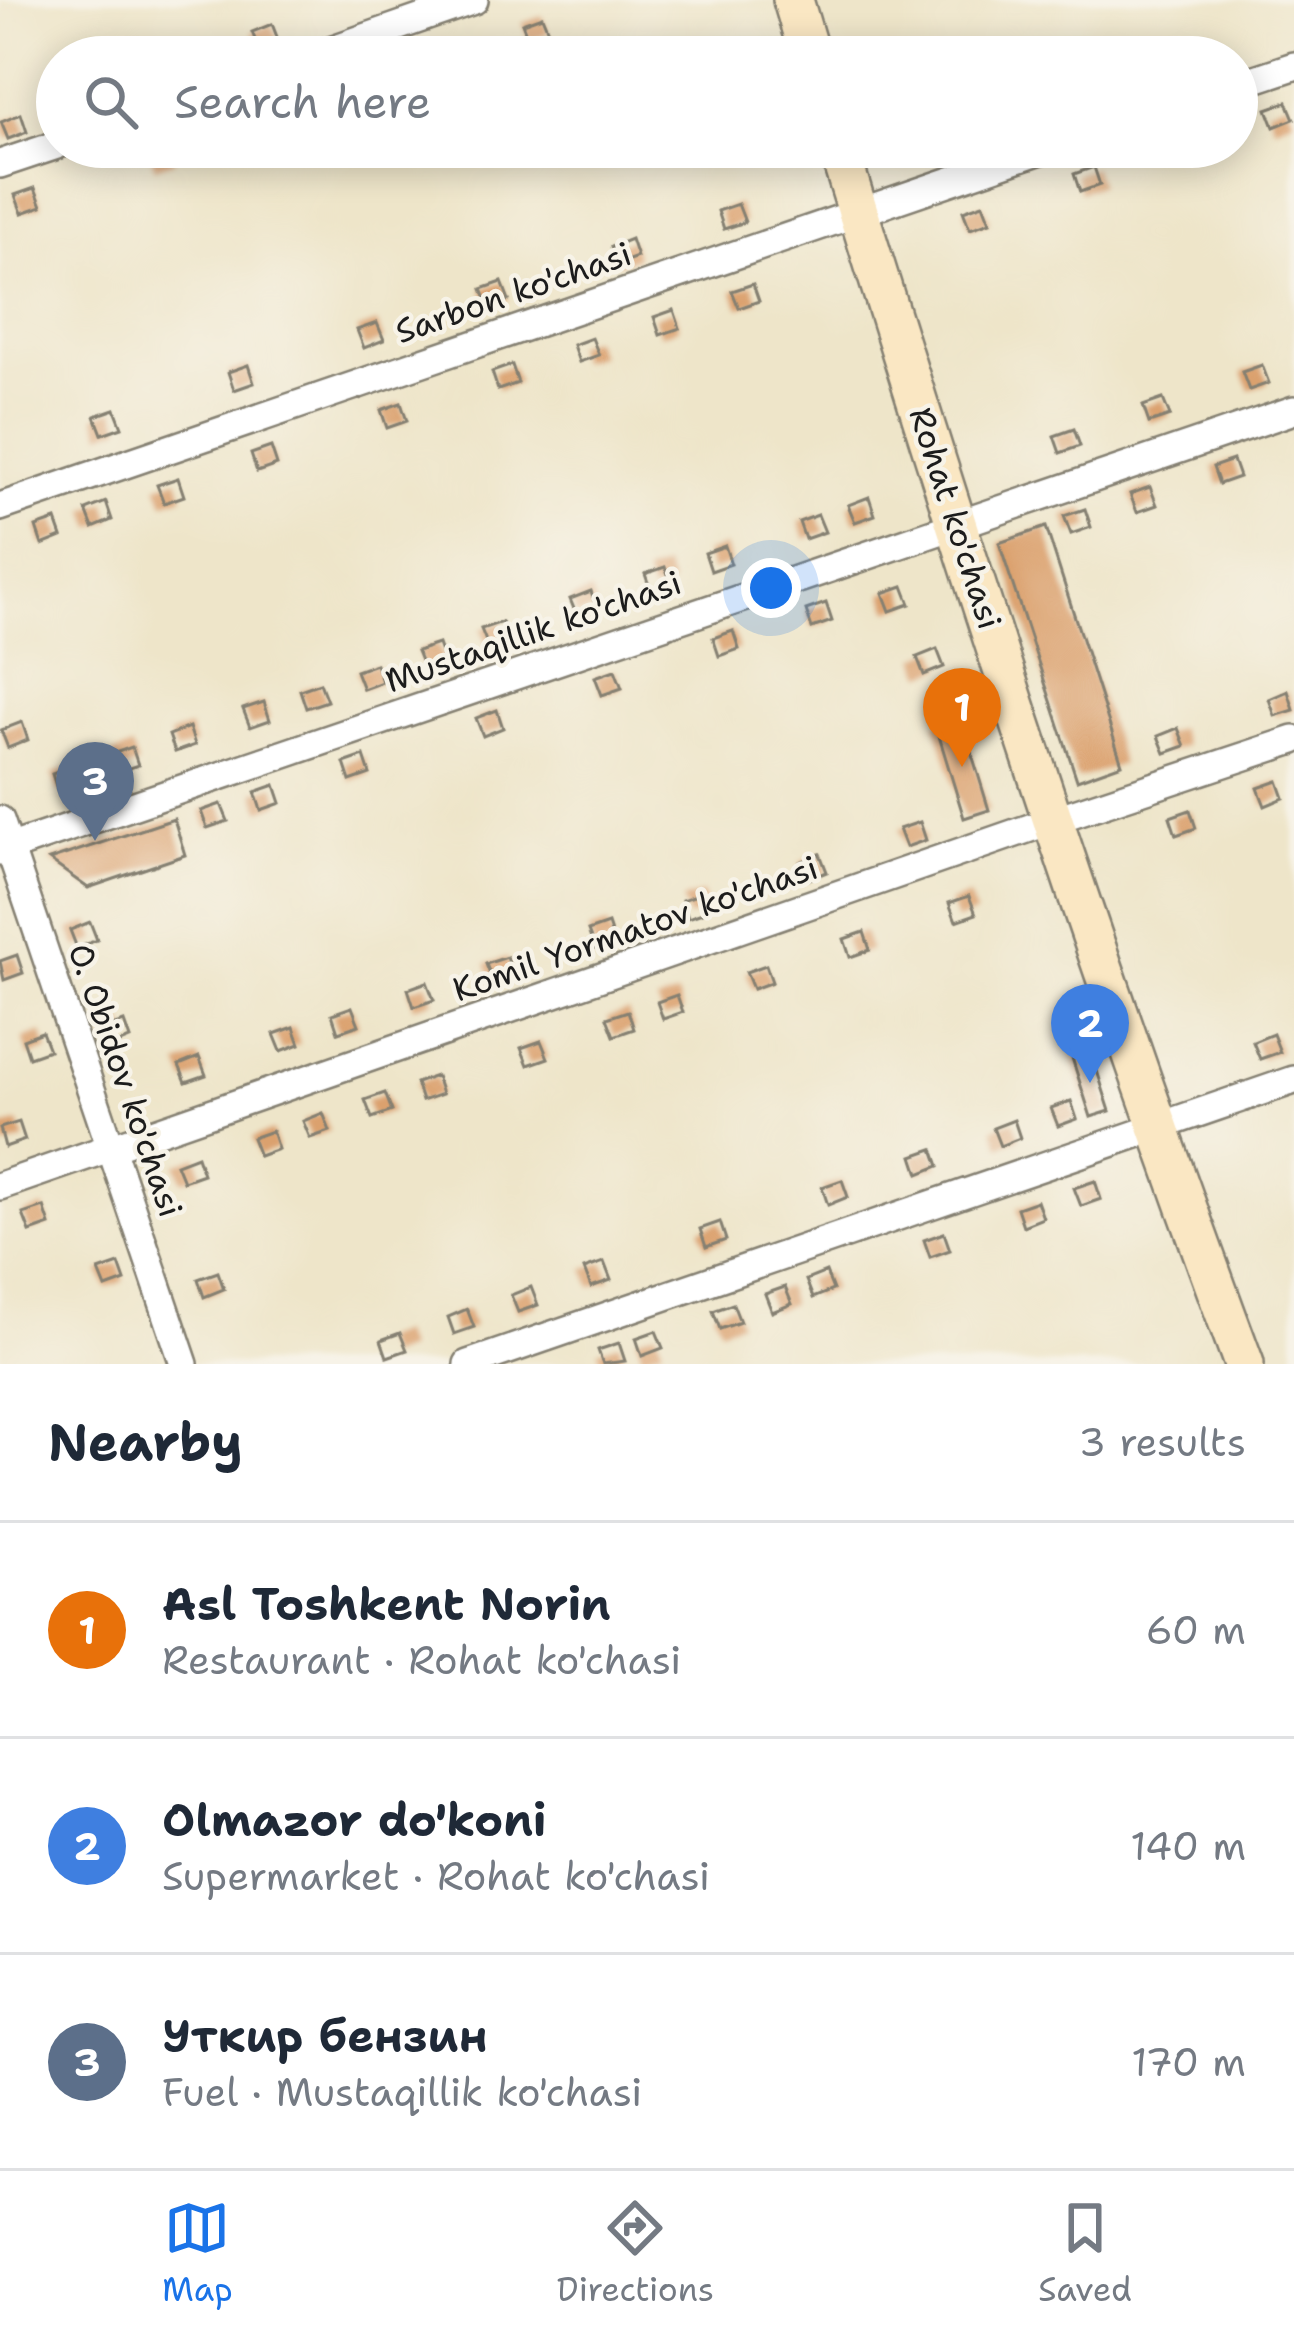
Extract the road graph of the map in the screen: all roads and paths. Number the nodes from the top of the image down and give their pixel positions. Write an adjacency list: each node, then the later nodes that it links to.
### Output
1 (474, 0): 3 (street)
2 (793, 0): 4 (street)
3 (370, 36)
4 (804, 36)
5 (1294, 66): 6 (street)
6 (1258, 78)
7 (36, 152): 8 (street)
8 (0, 164)
9 (845, 168): 11 (street, Rohat ko'chasi)
10 (987, 168): 11 (street, Sarbon ko'chasi)
11 (858, 211): 13 (street, Sarbon ko'chasi); 14 (street, Rohat ko'chasi)
12 (1294, 410): 14 (street, Mustaqillik ko'chasi)
13 (0, 507)
14 (958, 524): 17 (street, Rohat ko'chasi); 18 (street, Mustaqillik ko'chasi)
15 (1294, 740): 17 (street, Komil Yormatov ko'chasi)
16 (0, 820): 18 (street, O. Obidov ko'chasi)
17 (1053, 820): 20 (street, Rohat ko'chasi); 21 (street, Komil Yormatov ko'chasi)
18 (5, 850): 21 (street, O. Obidov ko'chasi)
19 (1294, 1080): 20 (street)
20 (1156, 1126): 24 (street); 25 (street, Rohat ko'chasi)
21 (111, 1149): 22 (street, Komil Yormatov ko'chasi); 23 (street, O. Obidov ko'chasi)
22 (0, 1186)
23 (184, 1364)
24 (468, 1364)
25 (1244, 1364)

